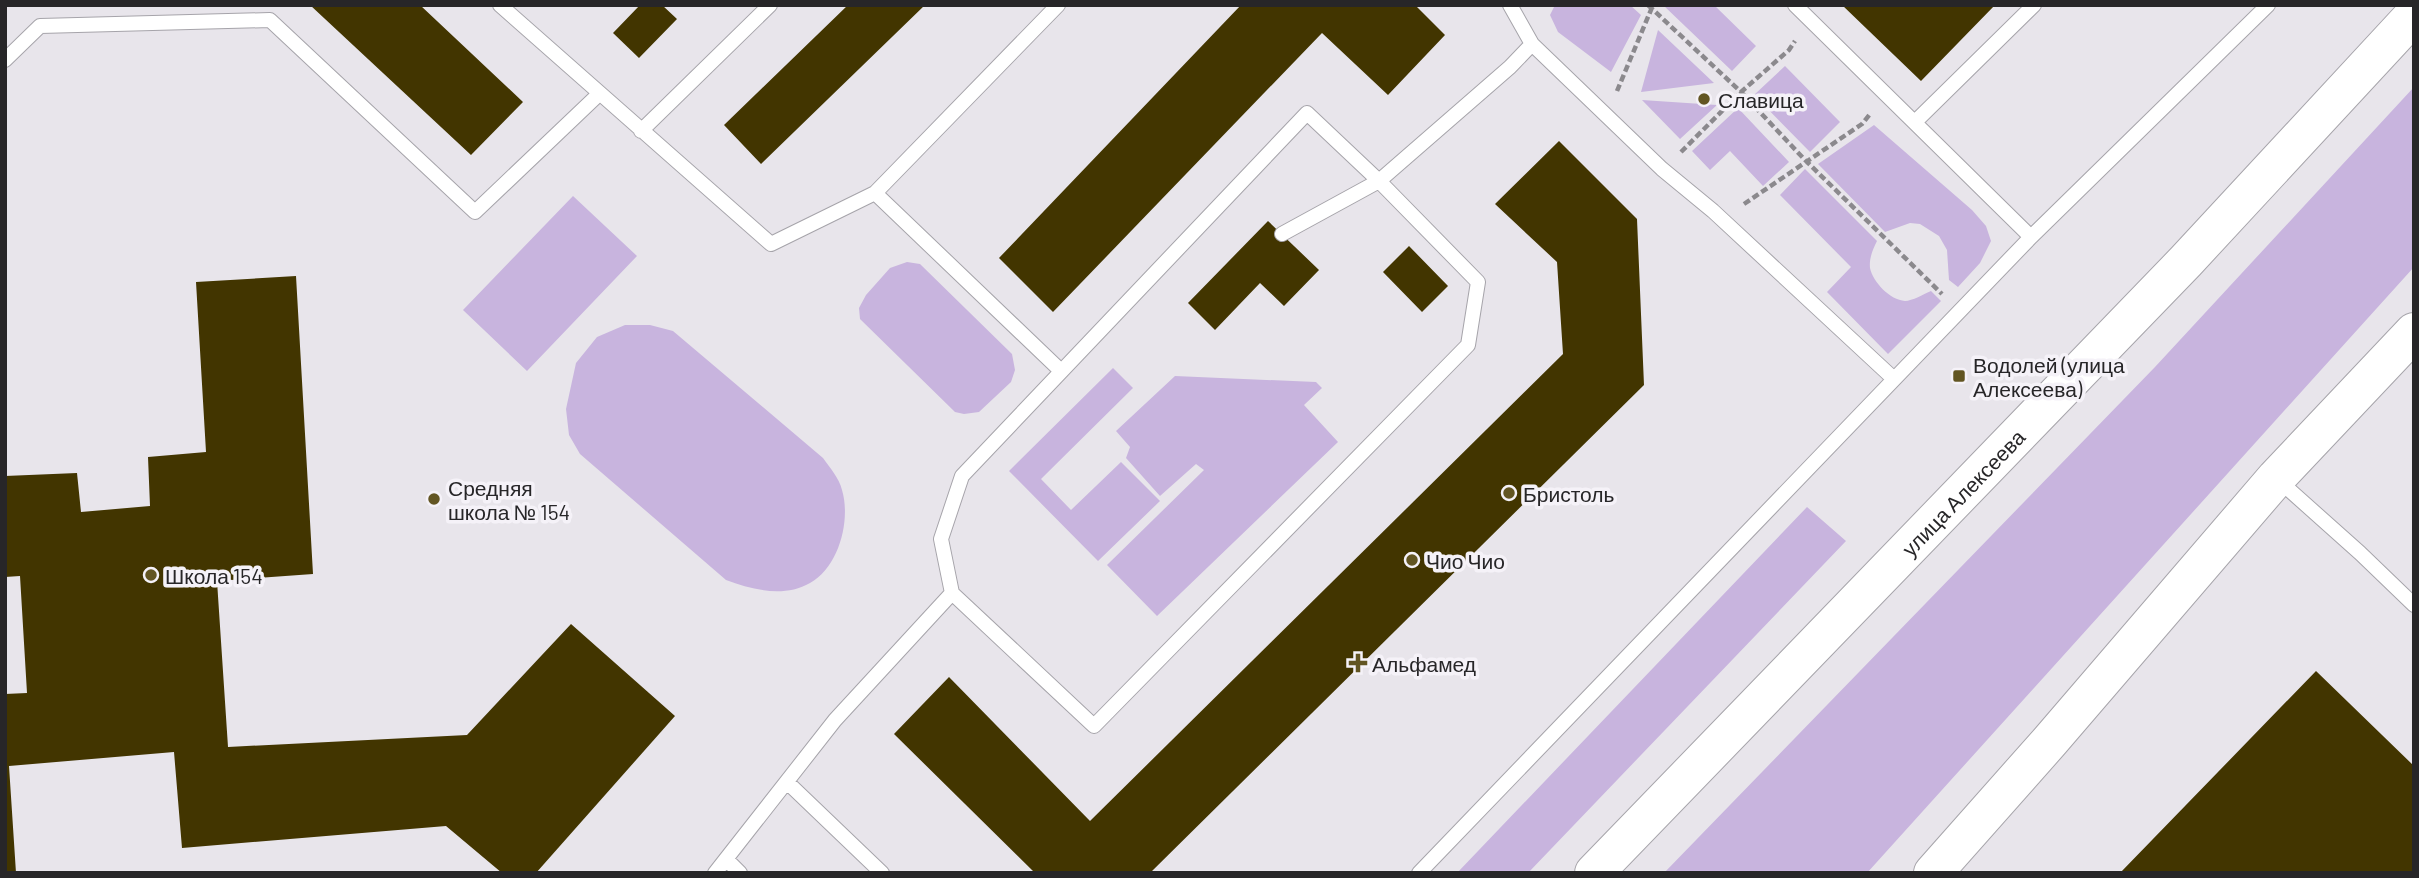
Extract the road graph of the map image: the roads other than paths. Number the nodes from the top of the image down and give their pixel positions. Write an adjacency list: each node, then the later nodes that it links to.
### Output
1 (500, 5): 11 (lane)
2 (770, 5): 13 (lane)
3 (1058, 5): 15 (lane)
4 (1510, 5): 9 (lane)
5 (1795, 5): 12 (lane)
6 (2034, 5): 12 (lane)
7 (2268, 5): 17 (lane)
8 (2414, 15): 30 (street, улица Алексеева)
9 (1532, 44): 14 (lane); 20 (lane)
10 (5, 60): 11 (lane)
11 (599, 94): 13 (lane)
12 (1915, 122): 17 (lane)
13 (641, 131): 15 (lane)
14 (1379, 181): 16 (lane); 19 (lane); 22 (lane)
15 (875, 193): 19 (lane)
16 (1282, 234)
17 (2031, 237): 20 (lane)
18 (2409, 346): 21 (street)
19 (1060, 370): 22 (lane)
20 (1894, 379): 29 (lane)
21 (2276, 478): 23 (lane); 31 (street)
22 (952, 593): 24 (lane)
23 (2414, 605)
24 (788, 782): 25 (lane); 28 (lane)
25 (726, 859): 26 (lane); 27 (lane)
26 (715, 873)
27 (740, 873)
28 (882, 873)
29 (1419, 873)
30 (1594, 873)
31 (1933, 873)

